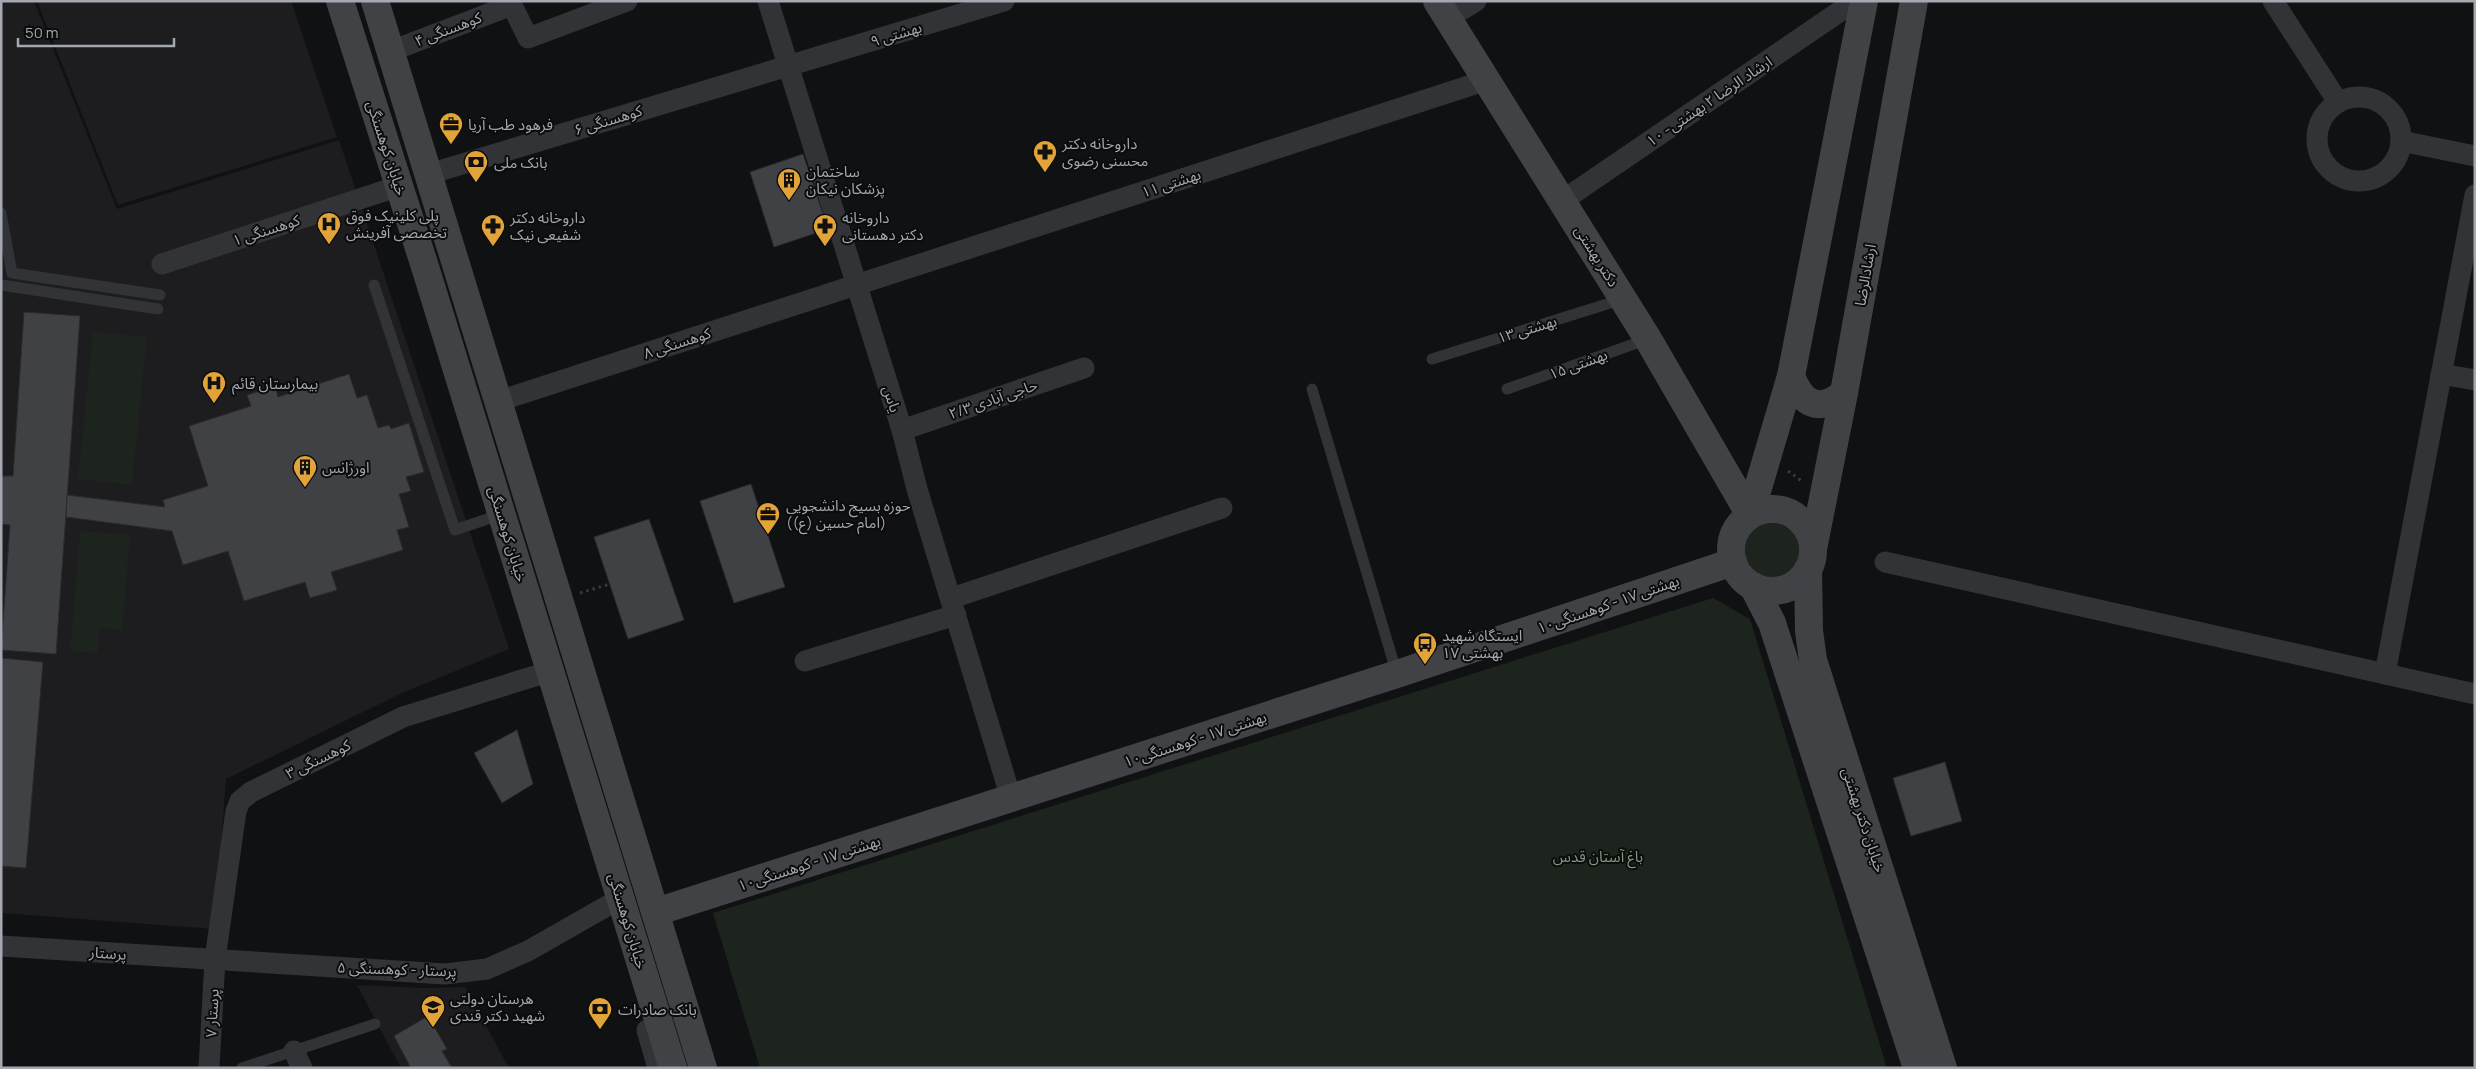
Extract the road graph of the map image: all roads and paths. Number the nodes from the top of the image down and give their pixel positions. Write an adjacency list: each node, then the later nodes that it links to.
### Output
1 (340, 1): 19 (street, خیابان کوهسنگی)
2 (375, 1): 12 (street, خیابان کوهسنگی)
3 (627, 1): 12 (street, کوهسنگی ۴)
4 (768, 1): 13 (street, یاس)
5 (1004, 1): 13 (street, بهشتی ۹)
6 (1476, 1): 11 (street)
7 (1855, 1): 21 (street, ارشاد الرضا ۲ بهشتی- ۱۰)
8 (1864, 1): 34 (street)
9 (1914, 1): 38 (street, ارشادالرضا)
10 (2273, 1): 15 (street)
11 (1443, 10): 14 (street, دکتر بهشتی)
12 (391, 51): 18 (street, خیابان کوهسنگی)
13 (788, 66): 18 (street, کوهسنگی ۶); 26 (street, یاس)
14 (1487, 80): 21 (street, دکتر بهشتی); 26 (street, بهشتی ۱۱)
15 (2338, 102): 16 (street); 16 (street)
16 (2401, 141): 17 (street)
17 (2475, 156)
18 (429, 174): 39 (street, خیابان کوهسنگی)
19 (399, 186): 23 (street, کوهسنگی ۱); 42 (street, خیابان کوهسنگی)
20 (2475, 195): 33 (street)
21 (1562, 201): 28 (street, دکتر بهشتی)
22 (1, 213): 27 (lane)
23 (162, 264)
24 (1, 284): 29 (lane)
25 (374, 285): 42 (lane)
26 (855, 286): 39 (street, کوهسنگی ۸); 40 (street, یاس)
27 (160, 295)
28 (1623, 299): 30 (street, دکتر بهشتی); 31 (lane, بهشتی ۱۳)
29 (158, 309)
30 (1648, 339): 37 (lane, بهشتی ۱۵); 43 (street, دکتر بهشتی)
31 (1432, 359)
32 (1084, 368): 40 (street, حاجی آبادی ۲/۳)
33 (2441, 374): 35 (street); 54 (street)
34 (1791, 376): 38 (street); 43 (street)
35 (2475, 380)
36 (1312, 389): 53 (lane)
37 (1507, 389)
38 (1844, 393): 44 (street, ارشادالرضا)
39 (499, 402): 49 (street, خیابان کوهسنگی)
40 (902, 430): 50 (street, یاس)
41 (1222, 508): 50 (street)
42 (502, 514): 52 (street, خیابان کوهسنگی)
43 (1750, 515): 44 (street); 45 (street)
44 (1810, 559): 48 (street); 69 (street, خیابان دکتر بهشتی)
45 (1732, 562): 48 (street); 53 (street, بهشتی ۱۷ - کوهسنگی۱۰)
46 (1886, 562): 54 (street)
47 (610, 584): 49 (path)
48 (1753, 586): 68 (street, خیابان دکتر بهشتی)
49 (560, 599): 58 (street, خیابان کوهسنگی)
50 (954, 607): 51 (street); 56 (street, یاس)
51 (805, 661)
52 (550, 671): 57 (street, خیابان کوهسنگی); 60 (street, کوهسنگی ۳)
53 (1397, 674): 56 (street, بهشتی ۱۷ - کوهسنگی۱۰)
54 (2385, 674): 55 (street)
55 (2475, 694)
56 (1011, 798): 58 (street, بهشتی ۱۷ - کوهسنگی۱۰)
57 (615, 902): 60 (street, پرستار - کوهسنگی ۵); 65 (street); 66 (street, خیابان کوهسنگی)
58 (656, 912): 67 (street, خیابان کوهسنگی)
59 (3, 952): 60 (street, پرستار)
60 (215, 959): 63 (street, پرستار ۷)
61 (375, 1024): 62 (lane)
62 (298, 1060): 64 (lane)
63 (209, 1068)
64 (242, 1068)
65 (658, 1068)
66 (673, 1068)
67 (703, 1068)
68 (1917, 1068)
69 (1942, 1068)

